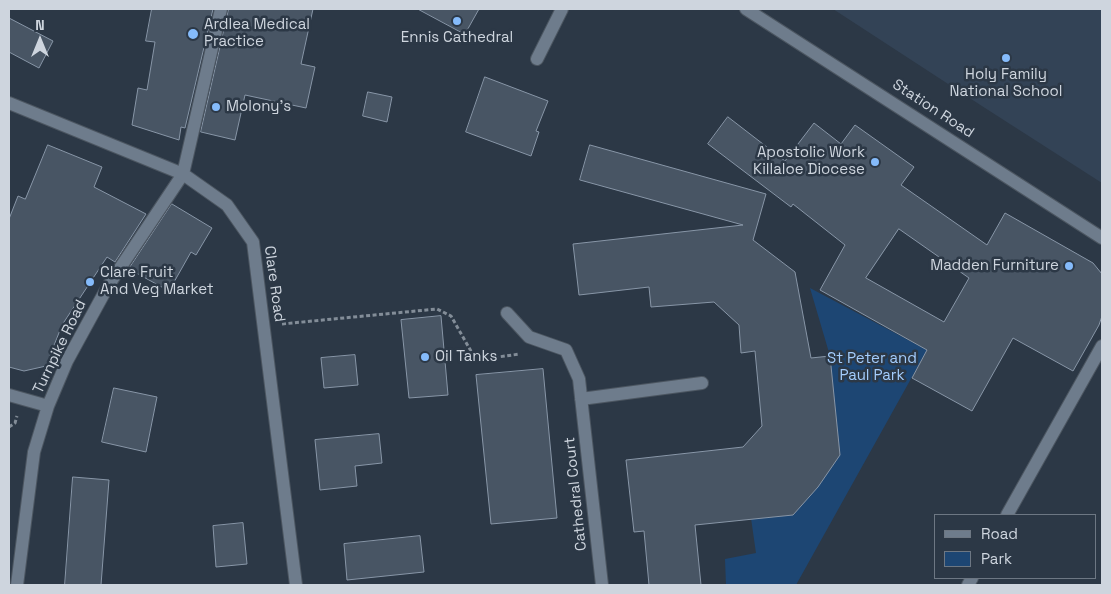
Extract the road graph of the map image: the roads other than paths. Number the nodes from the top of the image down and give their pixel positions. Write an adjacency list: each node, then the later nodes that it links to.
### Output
1 (221, 9): 6 (main road)
2 (562, 9): 4 (main road)
3 (746, 9): 7 (main road, Station Road)
4 (538, 59)
5 (9, 103): 6 (main road, Clare Road)
6 (183, 174): 13 (main road, Turnpike Road); 16 (main road, Clare Road)
7 (1102, 238)
8 (508, 313): 12 (main road, Cathedral Court)
9 (1102, 346): 14 (main road)
10 (702, 383): 12 (main road)
11 (9, 395): 13 (main road)
12 (581, 399): 17 (main road, Cathedral Court)
13 (48, 406): 15 (main road, Turnpike Road)
14 (1008, 514)
15 (14, 583)
16 (296, 585)
17 (602, 585)

